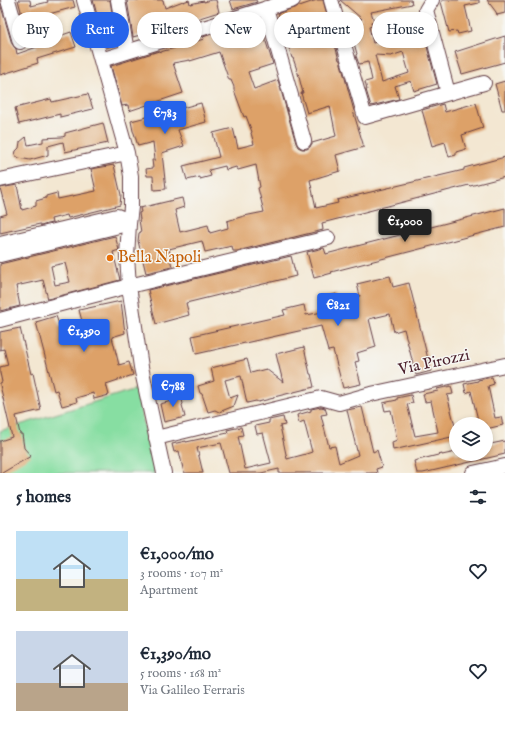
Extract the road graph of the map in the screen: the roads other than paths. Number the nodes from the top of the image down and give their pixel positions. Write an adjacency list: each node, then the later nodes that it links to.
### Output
1 (8, 0): 8 (street)
2 (84, 0): 10 (street)
3 (118, 0): 9 (street)
4 (293, 0): 7 (street)
5 (331, 0): 12 (street)
6 (432, 0): 12 (street)
7 (266, 8): 9 (street); 13 (street)
8 (12, 14)
9 (127, 51): 10 (street)
10 (101, 60): 14 (street)
11 (484, 83): 12 (street)
12 (448, 93)
13 (304, 141)
14 (127, 153): 15 (street); 16 (street)
15 (0, 180)
16 (129, 221): 18 (street); 19 (street); 20 (street)
17 (328, 238): 20 (street)
18 (0, 244)
19 (0, 255)
20 (129, 286): 21 (street); 23 (street)
21 (0, 320)
22 (505, 365): 23 (street, Via Pirozzi)
23 (156, 438): 25 (street)
24 (505, 466): 26 (street)
25 (164, 473)
26 (473, 473)

